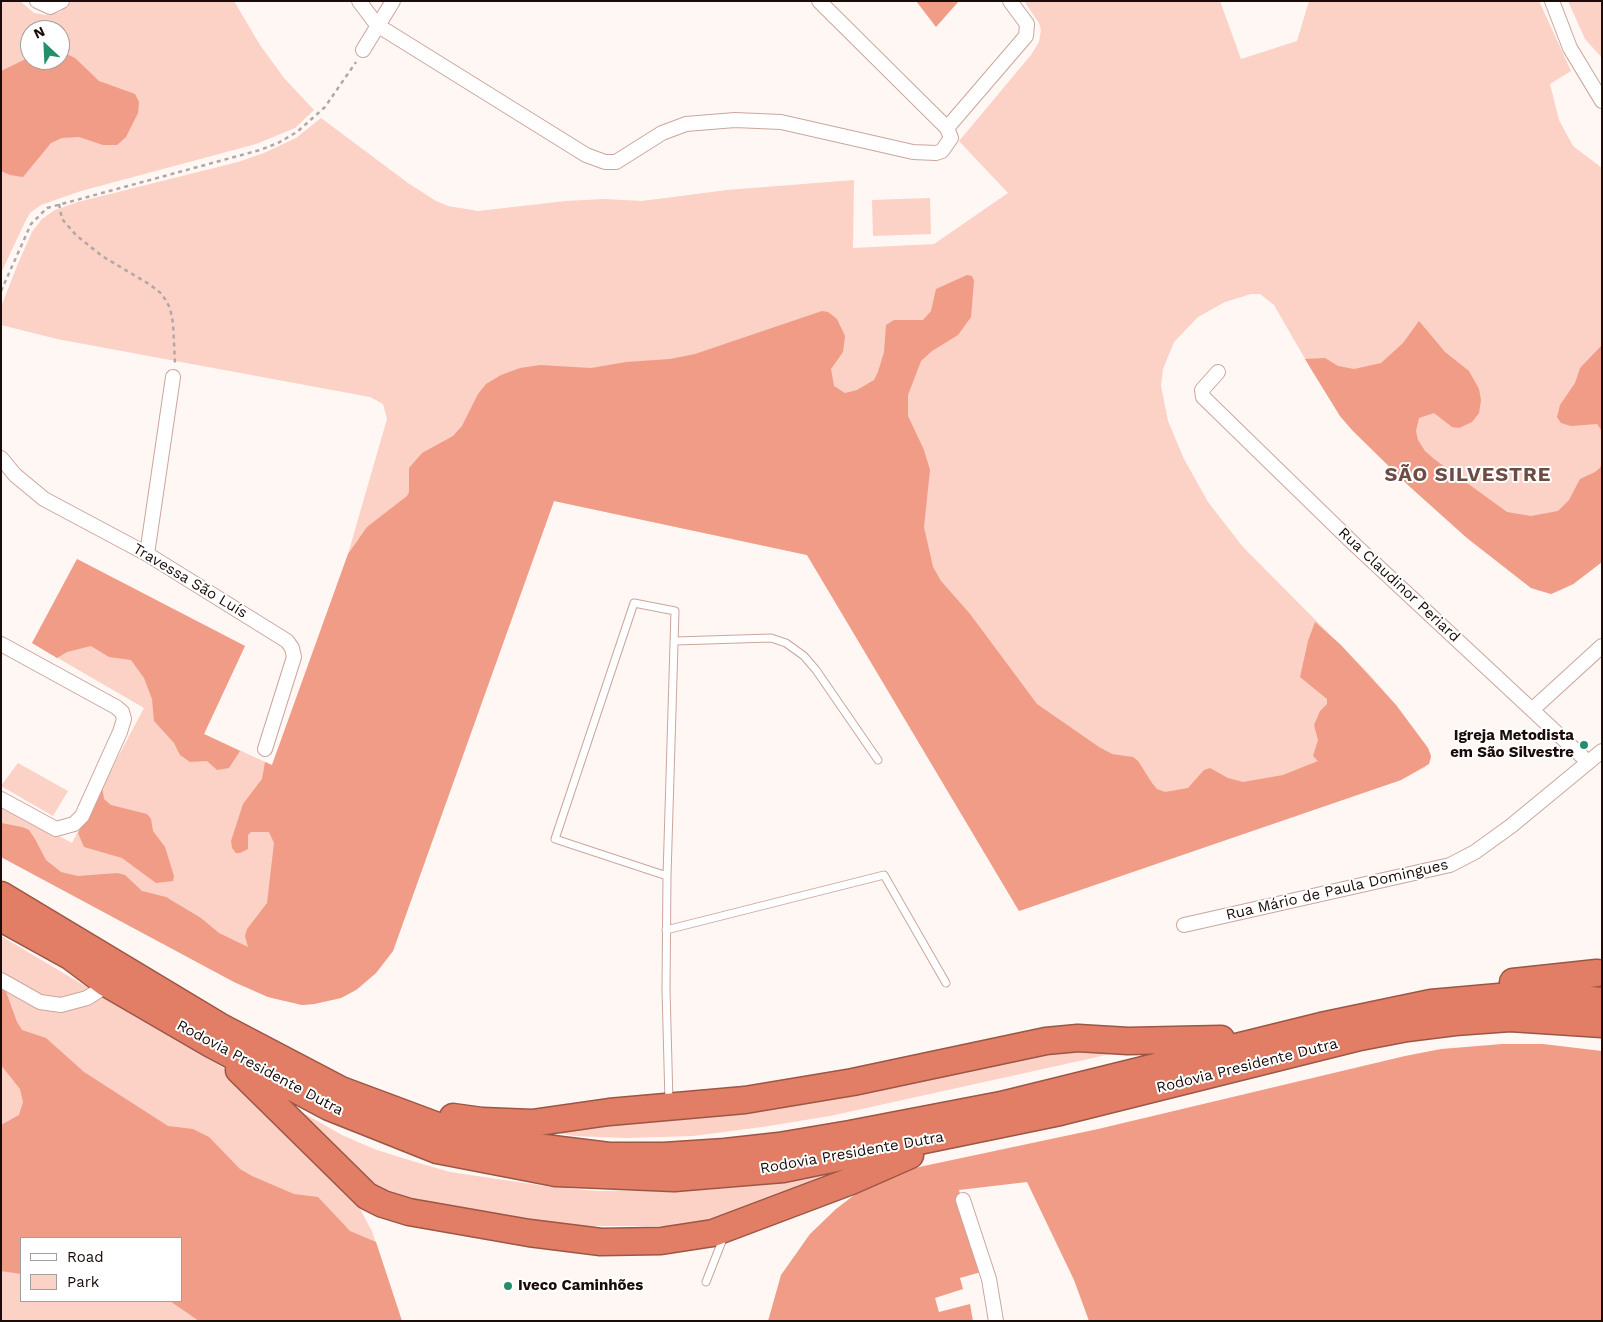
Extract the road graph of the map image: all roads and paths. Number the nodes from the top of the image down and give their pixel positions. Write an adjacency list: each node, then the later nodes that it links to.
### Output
1 (38, 1): 2 (street)
2 (62, 1)
3 (358, 1): 8 (street)
4 (393, 1): 8 (street)
5 (819, 1): 11 (street)
6 (1010, 1): 11 (street)
7 (1552, 1): 10 (street)
8 (377, 25): 9 (street); 11 (street)
9 (363, 50): 12 (path)
10 (1602, 101)
11 (947, 128)
12 (59, 204): 13 (path); 15 (path)
13 (1, 291)
14 (1218, 372): 21 (street, Rua Claudinor Periard)
15 (173, 377): 17 (street)
16 (1, 458): 17 (street, Travessa São Luís)
17 (147, 554): 22 (street, Travessa São Luís)
18 (675, 641): 24 (lane); 27 (lane); 27 (lane)
19 (1, 644): 26 (street)
20 (1602, 646): 21 (street)
21 (1533, 709): 25 (street, Rua Claudinor Periard)
22 (265, 748)
23 (1602, 751): 25 (street, Rua Mário de Paula Domingues)
24 (878, 760)
25 (1588, 762): 30 (street, Rua Mário de Paula Domingues)
26 (1, 799)
27 (667, 876): 31 (lane)
28 (1, 895): 41 (highway, Rodovia Presidente Dutra)
29 (1, 918): 34 (highway, Rodovia Presidente Dutra)
30 (1184, 925)
31 (666, 930): 35 (lane); 42 (lane)
32 (1600, 971): 38 (highway)
33 (1, 980): 34 (street)
34 (106, 982): 40 (highway, Rodovia Presidente Dutra)
35 (946, 983)
36 (1602, 1002): 38 (highway, Rodovia Presidente Dutra)
37 (1602, 1024): 43 (highway, Rodovia Presidente Dutra)
38 (1321, 1026): 39 (highway, Rodovia Presidente Dutra)
39 (1272, 1038): 41 (highway, Rodovia Presidente Dutra); 42 (highway)
40 (211, 1044): 43 (highway, Rodovia Presidente Dutra); 45 (highway)
41 (385, 1106): 42 (highway)
42 (670, 1107)
43 (962, 1133): 45 (highway)
44 (963, 1200): 47 (street)
45 (727, 1228): 46 (lane)
46 (706, 1282)
47 (996, 1321)

